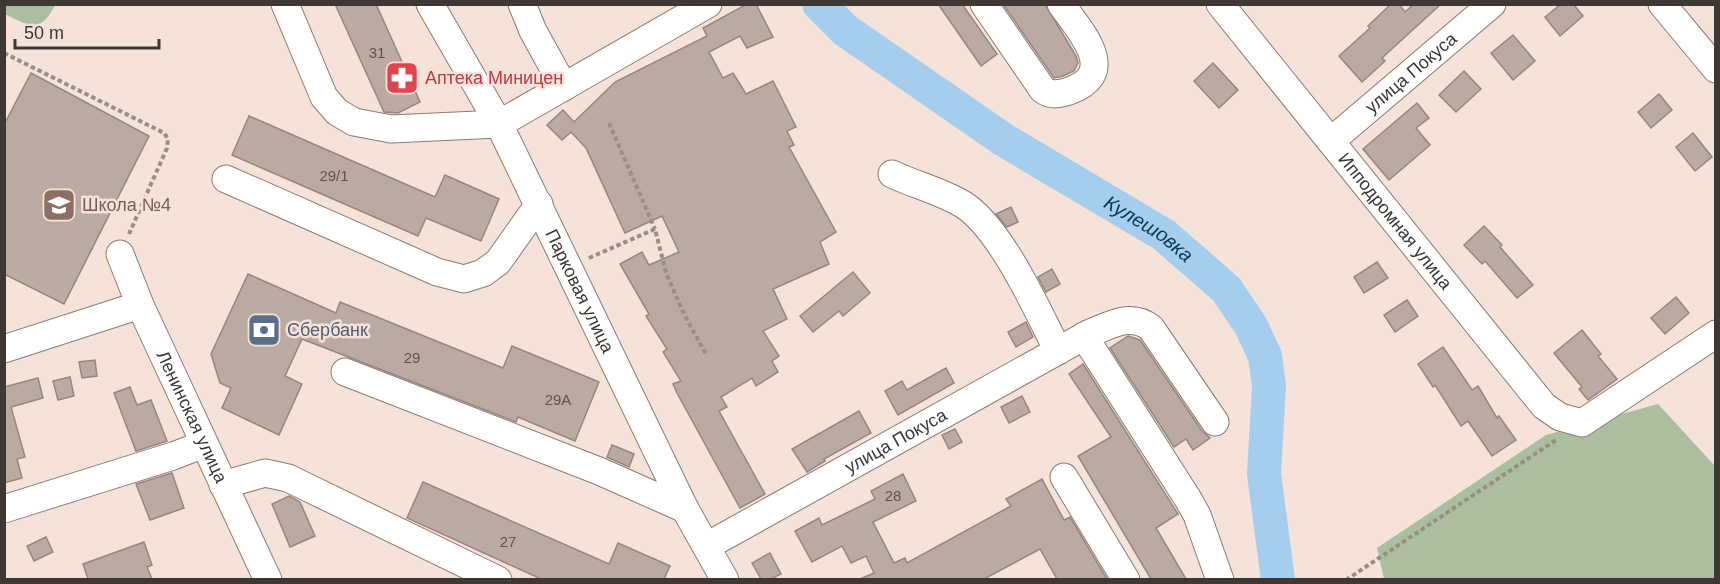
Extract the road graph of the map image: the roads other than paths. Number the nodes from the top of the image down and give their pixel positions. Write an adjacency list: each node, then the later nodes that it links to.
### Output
1 (285, 4): 12 (street)
2 (430, 4): 12 (street, Парковая улица)
3 (522, 4): 11 (street)
4 (708, 4): 11 (street)
5 (984, 4): 6 (street)
6 (1061, 4)
7 (1220, 4): 13 (street, Ипподромная улица)
8 (1492, 4): 13 (street, улица Покуса)
9 (1662, 4): 10 (street)
10 (1716, 69)
11 (564, 87): 12 (street)
12 (499, 124): 16 (street, Парковая улица)
13 (1331, 141): 19 (street, Ипподромная улица)
14 (892, 174): 22 (street)
15 (226, 179): 16 (street)
16 (539, 204): 29 (street, Парковая улица)
17 (120, 254): 18 (street, Ленинская улица)
18 (140, 305): 21 (street); 25 (street, Ленинская улица)
19 (1716, 334)
20 (1084, 336): 22 (street, улица Покуса); 24 (street, улица Покуса); 35 (street)
21 (4, 349)
22 (1058, 351): 30 (street, улица Покуса)
23 (345, 372): 29 (street)
24 (1215, 422)
25 (204, 444): 27 (street, Ленинская улица); 28 (street)
26 (1064, 477): 34 (street)
27 (223, 485): 31 (street, Ленинская улица); 32 (street)
28 (4, 509)
29 (685, 509): 30 (street, Парковая улица)
30 (707, 546): 33 (street, Парковая улица)
31 (268, 579)
32 (498, 579)
33 (725, 579)
34 (1126, 579)
35 (1220, 579)

